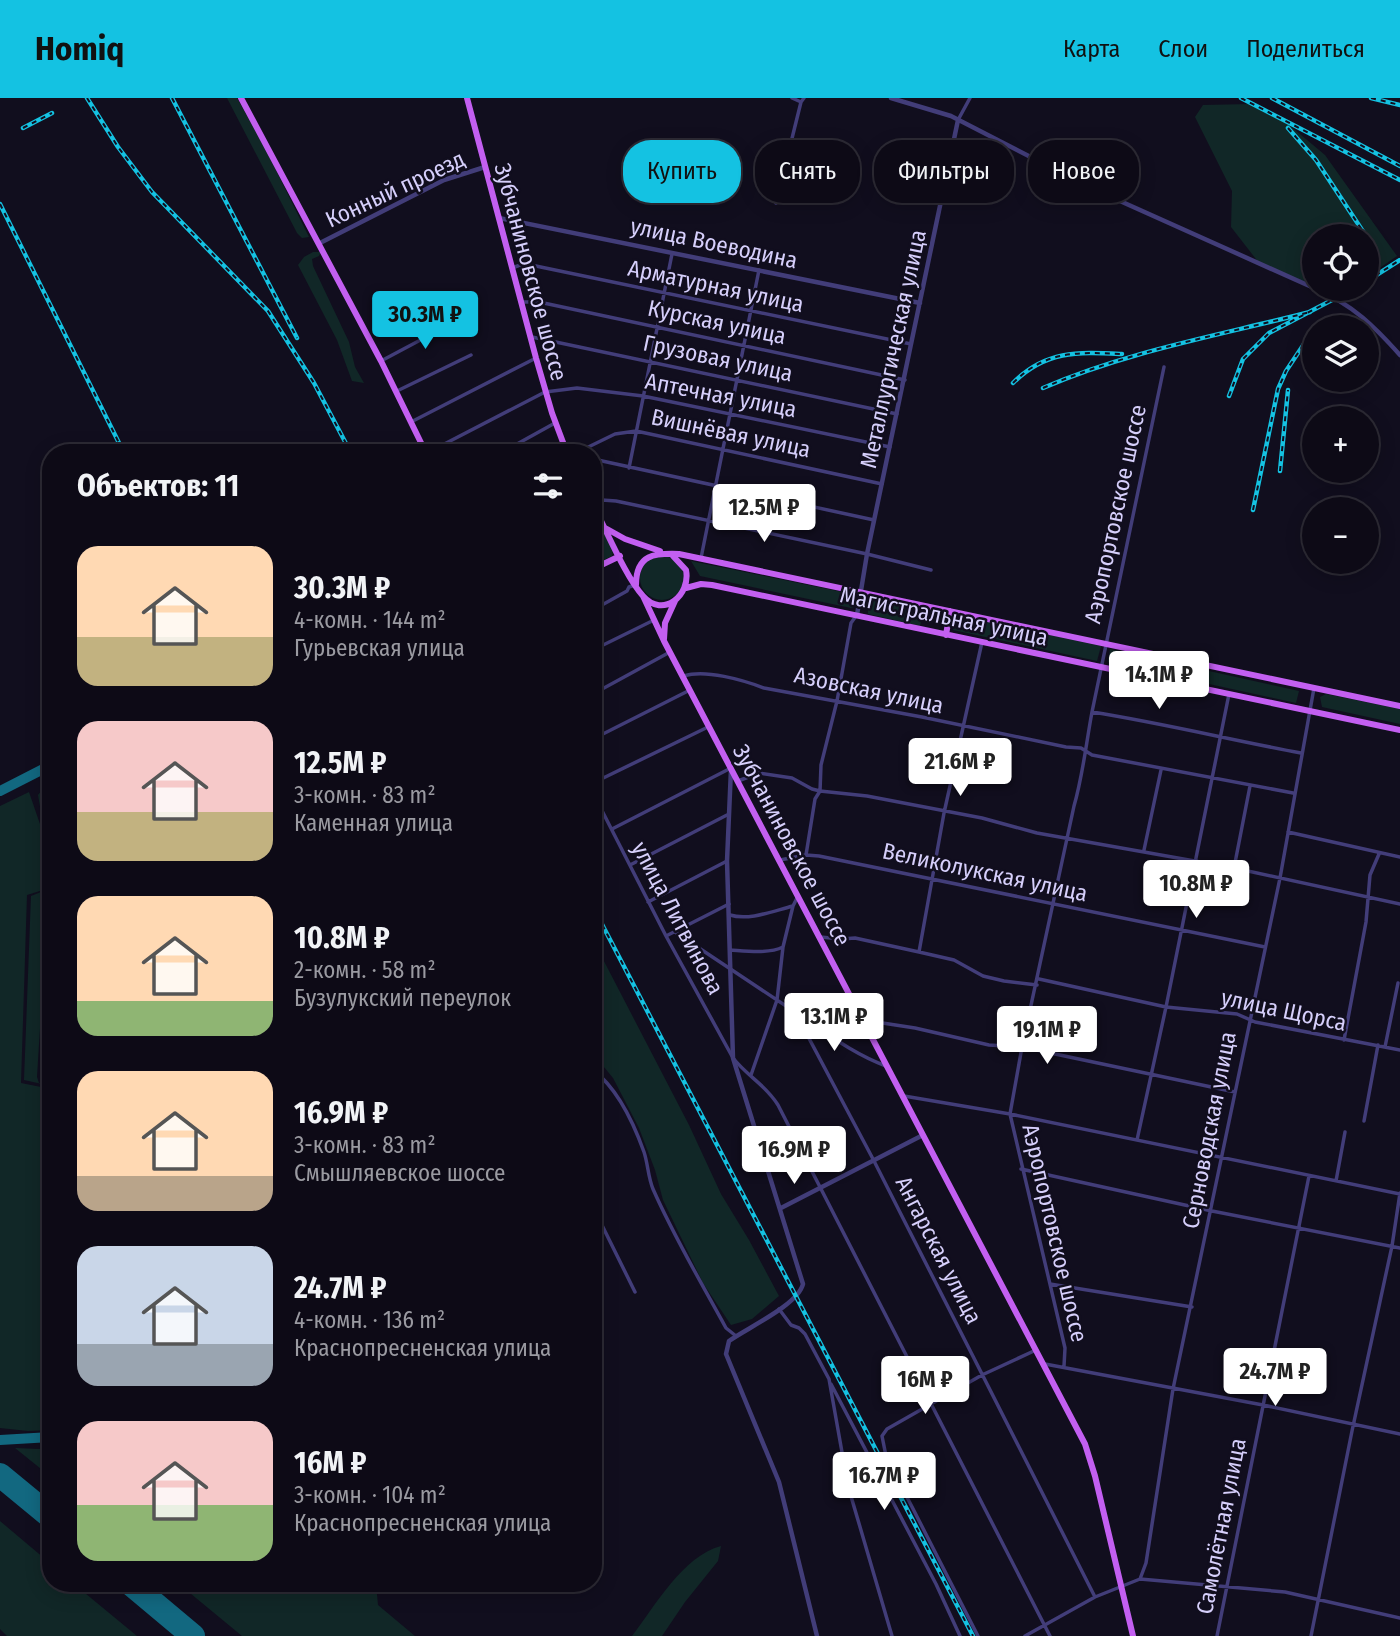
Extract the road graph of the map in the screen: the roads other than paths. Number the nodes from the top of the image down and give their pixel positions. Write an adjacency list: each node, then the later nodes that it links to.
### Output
1 (242, 98): 11 (main road)
2 (467, 98): 9 (main road, Зубчаниновское шоссе)
3 (792, 98): 6 (street)
4 (891, 98): 7 (street)
5 (970, 98): 7 (street, Металлургическая улица)
6 (802, 100): 8 (street)
7 (958, 120): 15 (street); 19 (street, Металлургическая улица)
8 (792, 140)
9 (485, 167): 10 (main road, Зубчаниновское шоссе); 11 (street, Конный проезд)
10 (499, 218): 12 (street, улица Воеводина); 13 (main road, Зубчаниновское шоссе)
11 (320, 243): 29 (main road)
12 (672, 252): 14 (street, улица Воеводина); 16 (street)
13 (512, 268): 16 (street, Арматурная улица); 18 (main road, Зубчаниновское шоссе)
14 (759, 270): 19 (street, улица Воеводина); 20 (street)
15 (1302, 282)
16 (664, 293): 20 (street, Арматурная улица); 22 (street)
17 (1342, 301): 27 (street)
18 (521, 302): 22 (street, Курская улица); 23 (main road, Зубчаниновское шоссе)
19 (921, 303): 25 (street, Металлургическая улица)
20 (751, 310): 24 (street); 25 (street, Арматурная улица)
21 (458, 320): 29 (street)
22 (657, 327): 24 (street, Курская улица); 30 (street)
23 (530, 336): 28 (main road, Зубчаниновское шоссе); 30 (street, Грузовая улица)
24 (744, 345): 32 (street); 33 (street, Курская улица)
25 (912, 345): 33 (street, Металлургическая улица)
26 (471, 355): 34 (street)
27 (1400, 355)
28 (536, 358): 35 (main road, Зубчаниновское шоссе); 39 (street)
29 (381, 361): 34 (main road)
30 (650, 361): 32 (street, Грузовая улица); 36 (street)
31 (1164, 367): 76 (street, Аэропортовское шоссе)
32 (737, 380): 37 (street); 38 (street, Грузовая улица)
33 (905, 380): 38 (street, Металлургическая улица)
34 (397, 391): 39 (main road)
35 (545, 392): 36 (street, Аптечная улица); 40 (main road, Зубчаниновское шоссе); 43 (street)
36 (643, 396): 37 (street, Аптечная улица); 41 (street)
37 (730, 413): 47 (street, Аптечная улица); 48 (street)
38 (898, 414): 47 (street, Металлургическая улица)
39 (411, 422): 42 (main road)
40 (555, 423): 44 (street); 45 (main road, Зубчаниновское шоссе)
41 (636, 431): 46 (street, Вишнёвая улица); 48 (street, Вишнёвая улица); 50 (street)
42 (422, 444)
43 (444, 444)
44 (517, 444)
45 (563, 444)
46 (596, 444)
47 (890, 447): 51 (street, Металлургическая улица)
48 (723, 450): 51 (street, Вишнёвая улица); 52 (street)
49 (602, 461): 50 (street)
50 (629, 468): 52 (street)
51 (882, 484): 56 (street, Металлургическая улица)
52 (715, 487): 55 (street); 56 (street)
53 (602, 500): 55 (street)
54 (602, 520): 57 (main road)
55 (708, 520): 59 (street); 61 (street)
56 (874, 520): 59 (street, Металлургическая улица)
57 (607, 529): 58 (main road); 60 (main road)
58 (668, 554): 61 (main road, Магистральная улица); 64 (main road); 65 (main road)
59 (867, 554): 63 (street); 66 (street, Металлургическая улица)
60 (620, 556): 62 (main road); 64 (main road)
61 (701, 558): 66 (main road, Магистральная улица)
62 (602, 565)
63 (931, 570)
64 (636, 585): 67 (main road); 69 (street)
65 (686, 588): 68 (main road); 71 (main road, Магистральная улица)
66 (860, 591): 70 (main road, Магистральная улица); 71 (street, Металлургическая улица)
67 (643, 596): 68 (main road); 72 (main road, Зубчаниновское шоссе)
68 (675, 601): 74 (main road)
69 (602, 605)
70 (950, 611): 73 (main road); 76 (main road, Магистральная улица)
71 (857, 615): 73 (main road, Магистральная улица); 85 (street, Металлургическая улица)
72 (654, 620): 74 (main road, Зубчаниновское шоссе); 77 (street)
73 (946, 635): 75 (main road, Магистральная улица)
74 (664, 641): 78 (main road, Зубчаниновское шоссе)
75 (982, 642): 79 (main road, Магистральная улица); 90 (street)
76 (1106, 644): 79 (street, Аэропортовское шоссе); 81 (main road, Магистральная улица)
77 (602, 646)
78 (670, 652): 80 (main road, Зубчаниновское шоссе); 82 (street)
79 (1102, 667): 84 (main road, Магистральная улица); 88 (street, Аэропортовское шоссе)
80 (684, 676): 83 (main road, Зубчаниновское шоссе); 85 (street, Азовская улица)
81 (1314, 688): 86 (main road, Магистральная улица); 87 (street, Серноводская улица)
82 (602, 689)
83 (691, 690): 89 (main road, Зубчаниновское шоссе); 92 (street)
84 (1229, 694): 87 (main road, Магистральная улица); 93 (street)
85 (837, 701): 90 (street, Азовская улица); 102 (street, Металлургическая улица)
86 (1400, 706)
87 (1309, 710): 91 (main road, Магистральная улица); 95 (street, Серноводская улица)
88 (1092, 712): 93 (street); 94 (street, Аэропортовское шоссе)
89 (710, 726): 96 (main road, Зубчаниновское шоссе); 98 (street)
90 (963, 726): 94 (street, Азовская улица); 105 (street)
91 (1400, 730)
92 (602, 734)
93 (1220, 738): 95 (street); 99 (street)
94 (1084, 751): 97 (street, Азовская улица); 109 (street, Аэропортовское шоссе)
95 (1301, 753): 103 (street, Серноводская улица)
96 (731, 768): 100 (main road, Зубчаниновское шоссе); 106 (street); 107 (street)
97 (1161, 770): 99 (street, Азовская улица); 110 (street)
98 (602, 779)
99 (1212, 779): 101 (street, Азовская улица); 116 (street)
100 (738, 781): 102 (street); 114 (main road, Зубчаниновское шоссе)
101 (1250, 786): 103 (street, Азовская улица); 118 (street)
102 (820, 791): 105 (street); 112 (street, Металлургическая улица)
103 (1293, 793): 108 (street, Серноводская улица)
104 (602, 811): 107 (street, улица Литвинова)
105 (944, 813): 109 (street); 120 (street)
106 (727, 815): 115 (street); 117 (street)
107 (611, 829): 117 (street, улица Литвинова)
108 (1288, 832): 111 (street); 119 (street, Серноводская улица)
109 (1068, 838): 110 (street); 125 (street, Аэропортовское шоссе)
110 (1144, 850): 116 (street)
111 (1379, 854): 113 (street); 122 (street)
112 (806, 855): 114 (street, Великолукская улица); 120 (street, Великолукская улица)
113 (1400, 858)
114 (780, 860): 121 (main road, Зубчаниновское шоссе)
115 (727, 861): 123 (street); 124 (street)
116 (1196, 862): 118 (street); 129 (street)
117 (630, 865): 123 (street, улица Литвинова)
118 (1234, 868): 119 (street)
119 (1280, 878): 122 (street); 134 (street, Серноводская улица)
120 (931, 879): 125 (street, Великолукская улица); 136 (street)
121 (798, 896): 127 (street); 132 (main road, Зубчаниновское шоссе)
122 (1367, 898): 126 (street); 145 (street)
123 (648, 902): 131 (street, улица Литвинова)
124 (729, 904): 128 (street); 130 (street)
125 (1054, 904): 129 (street, Великолукская улица); 138 (street, Аэропортовское шоссе)
126 (1400, 904)
127 (793, 906): 128 (street); 133 (street)
128 (730, 915): 135 (street)
129 (1182, 930): 134 (street, Великолукская улица); 141 (street)
130 (675, 932): 131 (street); 137 (street, Ангарская улица)
131 (666, 936): 150 (street, улица Литвинова)
132 (820, 937): 136 (street, улица Щорса); 144 (main road, Зубчаниновское шоссе)
133 (783, 947): 135 (street); 140 (street)
134 (1265, 947): 143 (street, Серноводская улица)
135 (730, 950): 137 (street)
136 (919, 952): 138 (street, улица Щорса)
137 (731, 968): 140 (street, Ангарская улица); 150 (street)
138 (1038, 982): 141 (street, улица Щорса); 147 (street, Аэропортовское шоссе)
139 (1398, 983): 148 (street)
140 (777, 1000): 142 (street, Ангарская улица); 153 (street)
141 (1166, 1007): 143 (street, улица Щорса); 152 (street)
142 (795, 1012): 151 (street); 163 (street, Ангарская улица)
143 (1249, 1019): 145 (street, улица Щорса); 155 (street, Серноводская улица)
144 (863, 1020): 147 (street); 151 (main road, Зубчаниновское шоссе)
145 (1343, 1040): 146 (street, улица Щорса)
146 (1378, 1045): 148 (street, улица Щорса); 158 (street)
147 (1023, 1047): 152 (street); 157 (street, Аэропортовское шоссе)
148 (1385, 1047): 149 (street, улица Щорса)
149 (1400, 1050)
150 (733, 1058): 153 (street, улица Литвинова); 169 (street)
151 (888, 1066): 156 (main road, Зубчаниновское шоссе)
152 (1152, 1074): 155 (street); 161 (street)
153 (750, 1075): 167 (street, улица Литвинова)
154 (602, 1077): 179 (street)
155 (1236, 1092): 162 (street, Серноводская улица)
156 (903, 1096): 157 (street); 160 (main road, Зубчаниновское шоссе)
157 (1010, 1115): 161 (street); 164 (street, Аэропортовское шоссе)
158 (1364, 1121)
159 (1345, 1132): 166 (street)
160 (923, 1135): 163 (street); 180 (main road, Зубчаниновское шоссе)
161 (1137, 1140): 162 (street)
162 (1223, 1157): 165 (street); 170 (street, Серноводская улица)
163 (873, 1159): 167 (street); 183 (street, Ангарская улица)
164 (1021, 1169): 170 (street); 175 (street, Аэропортовское шоссе)
165 (1310, 1176): 166 (street); 172 (street, Самолётная улица)
166 (1336, 1181): 168 (street)
167 (818, 1187): 169 (street); 186 (street, улица Литвинова)
168 (1400, 1193): 173 (street)
169 (781, 1208): 178 (street)
170 (1212, 1211): 172 (street); 177 (street, Серноводская улица)
171 (602, 1225): 176 (street)
172 (1300, 1227): 173 (street); 187 (street, Самолётная улица)
173 (1392, 1246): 174 (street); 188 (street)
174 (1400, 1248)
175 (1050, 1284): 177 (street); 182 (street, Аэропортовское шоссе)
176 (635, 1292)
177 (1192, 1307): 185 (street, Серноводская улица)
178 (779, 1309): 179 (street); 184 (street)
179 (736, 1336): 197 (street)
180 (1036, 1350): 181 (main road, Зубчаниновское шоссе); 183 (street)
181 (1044, 1364): 182 (street); 191 (main road, Аэропортовское шоссе)
182 (1064, 1366): 185 (street)
183 (982, 1375): 186 (street); 193 (street, Ангарская улица)
184 (829, 1379): 198 (street); 199 (street)
185 (1173, 1389): 187 (street); 190 (street, Серноводская улица)
186 (933, 1404): 196 (street, улица Литвинова); 200 (street)
187 (1263, 1405): 188 (street); 192 (street, Самолётная улица)
188 (1354, 1425): 189 (street); 194 (street)
189 (1400, 1434)
190 (1140, 1579): 191 (street); 192 (street)
191 (1121, 1585): 193 (street); 203 (main road, Аэропортовское шоссе)
192 (1227, 1587): 194 (street); 204 (street, Самолётная улица)
193 (1094, 1597): 196 (street)
194 (1318, 1601): 195 (street); 205 (street)
195 (1400, 1618)
196 (1045, 1626): 201 (street); 202 (street, улица Литвинова)
197 (817, 1636)
198 (892, 1636)
199 (960, 1636)
200 (978, 1636)
201 (1026, 1636)
202 (1050, 1636)
203 (1133, 1636)
204 (1217, 1636)
205 (1311, 1636)

